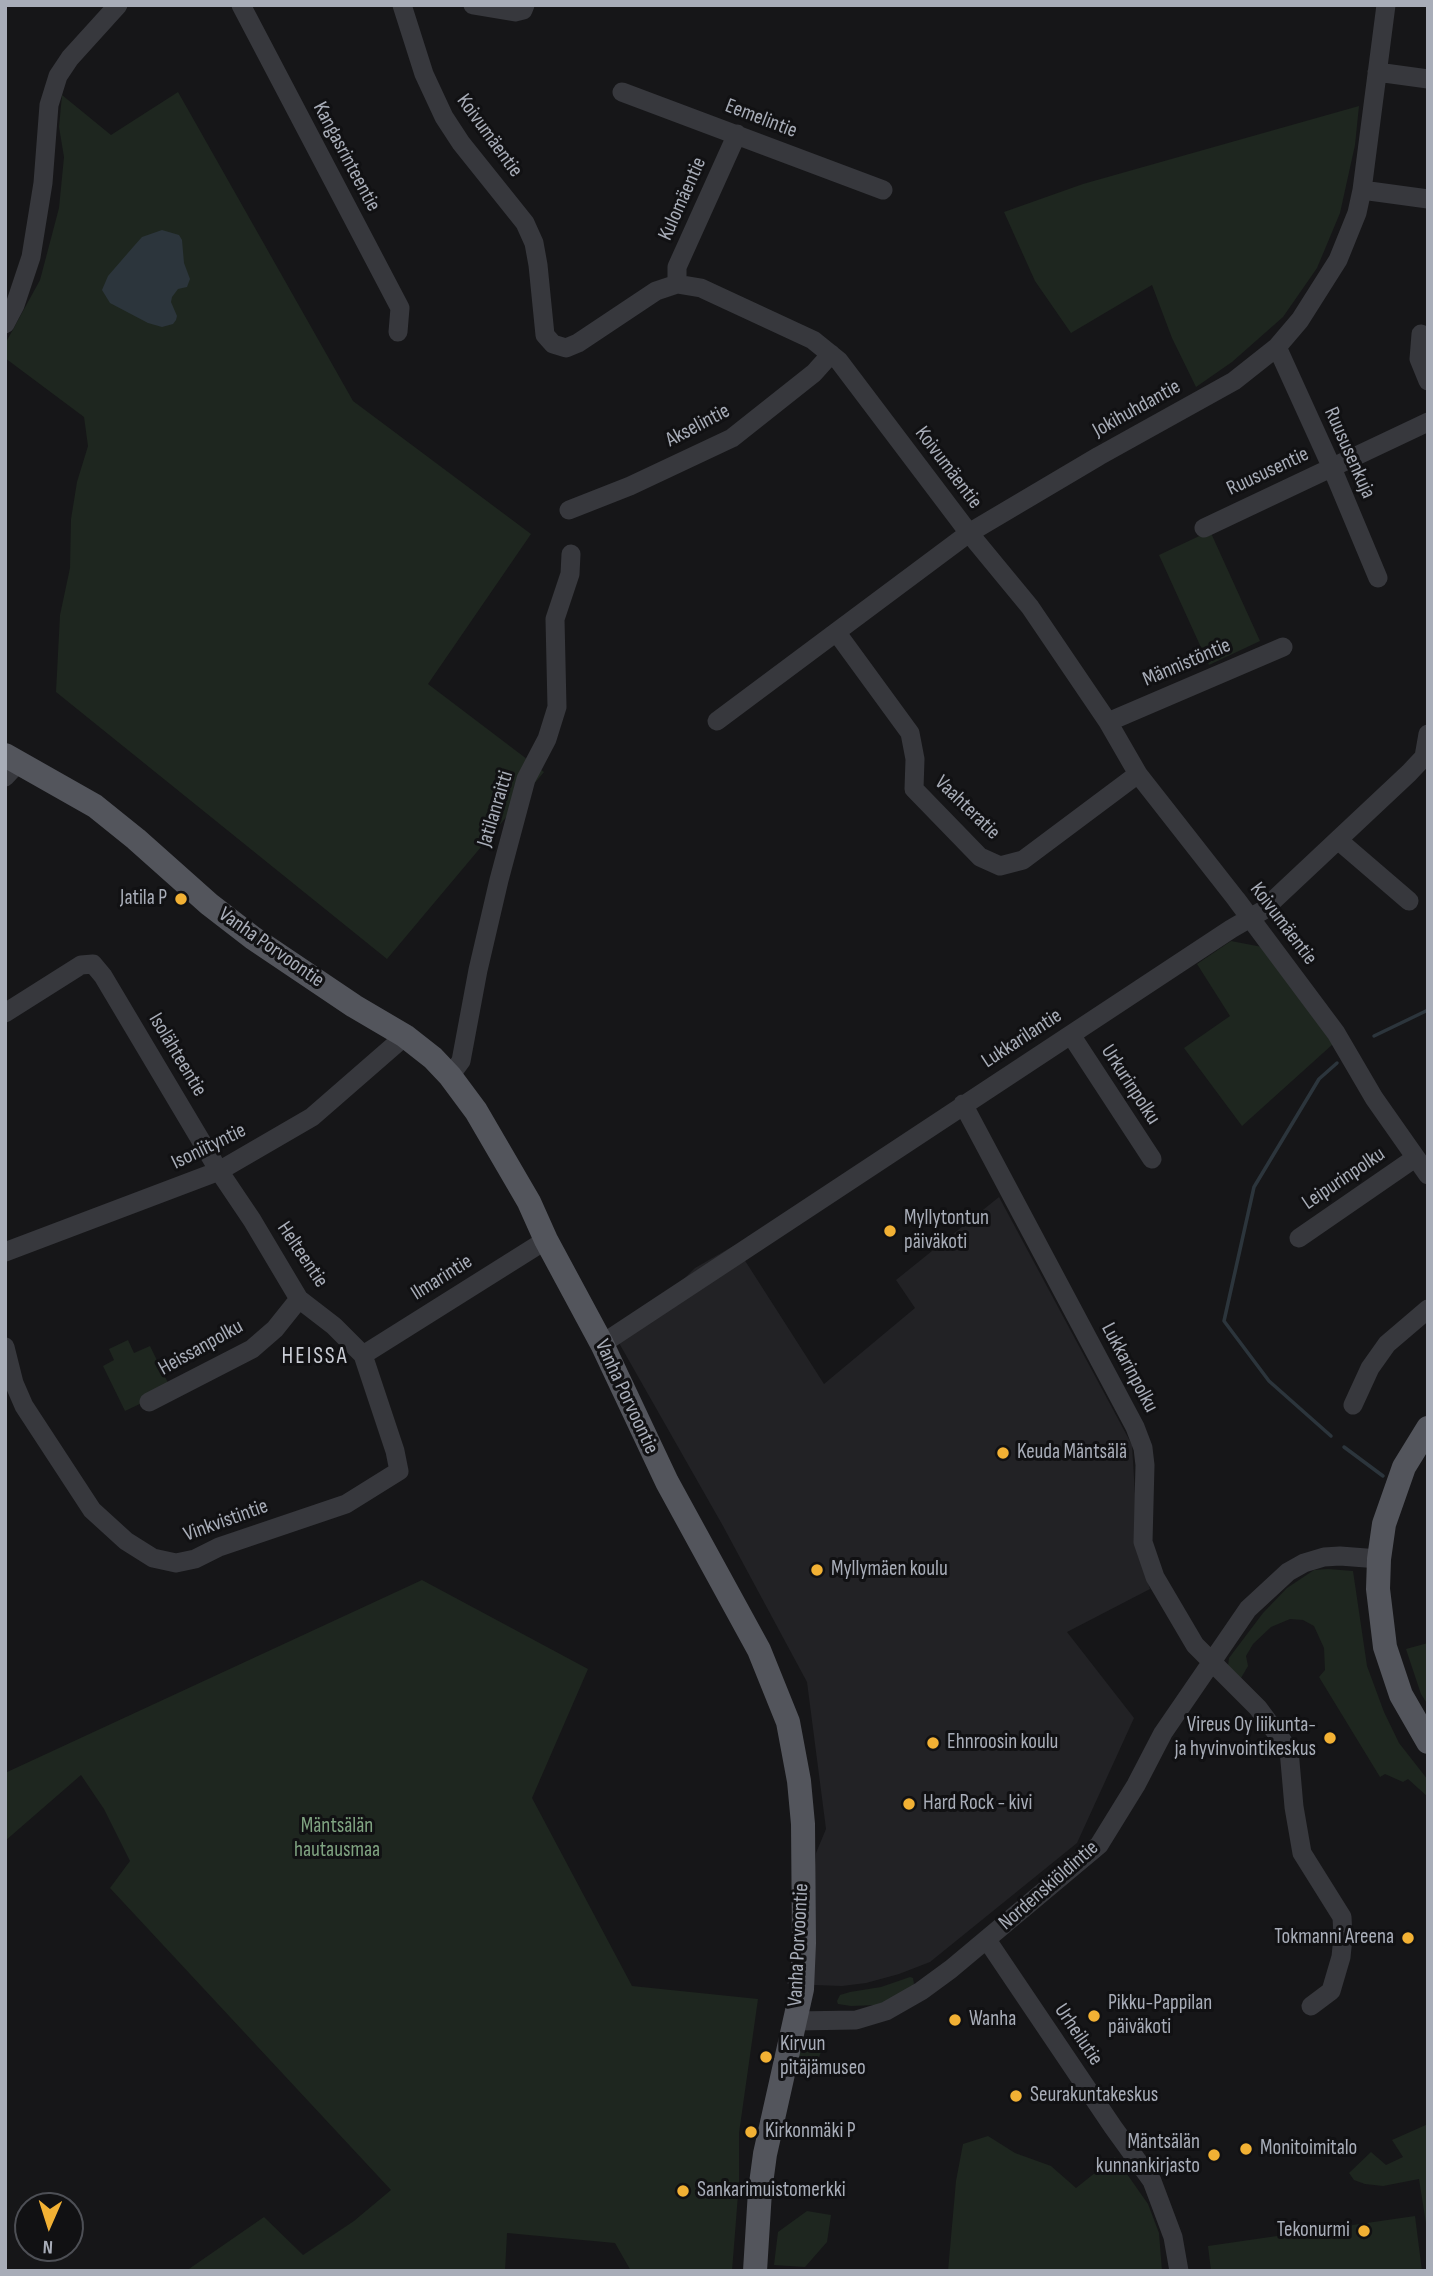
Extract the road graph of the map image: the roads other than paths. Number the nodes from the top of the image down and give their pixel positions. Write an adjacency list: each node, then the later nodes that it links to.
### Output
1 (118, 5): 15 (street)
2 (241, 5): 16 (street, Kangasrinteentie)
3 (402, 5): 14 (street, Koivumäentie)
4 (473, 5): 5 (street)
5 (525, 5)
6 (1385, 5): 7 (street, Jokihuhdantie)
7 (1377, 72): 8 (street); 12 (street, Jokihuhdantie)
8 (1428, 79)
9 (622, 92): 10 (street, Eemelintie)
10 (737, 134): 11 (street, Eemelintie); 14 (street, Kulomäentie)
11 (883, 190)
12 (1363, 190): 13 (street); 18 (street, Jokihuhdantie)
13 (1428, 199)
14 (677, 284): 19 (street, Koivumäentie)
15 (5, 324)
16 (398, 332)
17 (1421, 334): 20 (street)
18 (1277, 347): 22 (street, Ruususenkuja); 25 (street, Jokihuhdantie)
19 (831, 354): 23 (street, Akselintie); 25 (street, Koivumäentie)
20 (1428, 381)
21 (1428, 422): 22 (street, Ruususentie)
22 (1332, 468): 24 (street, Ruususentie); 27 (street, Ruususenkuja)
23 (569, 510)
24 (1204, 528)
25 (969, 533): 28 (street, Jokihuhdantie); 31 (street, Koivumäentie)
26 (570, 554): 41 (street, Jatilanraitti)
27 (1378, 578)
28 (837, 633): 30 (street, Jokihuhdantie); 34 (street, Vaahteratie)
29 (1283, 647): 31 (street, Männistöntie)
30 (717, 721)
31 (1108, 722): 34 (street, Koivumäentie)
32 (1428, 734): 35 (street, Lukkarilantie)
33 (9, 765): 39 (main road, Vanha Porvoontie)
34 (1138, 774): 37 (street, Koivumäentie)
35 (1338, 840): 36 (street); 37 (street, Lukkarilantie)
36 (1409, 901)
37 (1251, 919): 40 (street, Lukkarilantie); 43 (street, Koivumäentie)
38 (5, 1013): 45 (street, Isolähteentie)
39 (405, 1035): 41 (main road, Vanha Porvoontie); 45 (street, Isoniityntie)
40 (1071, 1035): 42 (street, Lukkarilantie); 44 (street, Urkurinpolku)
41 (450, 1076): 48 (main road, Vanha Porvoontie)
42 (963, 1104): 52 (street, Lukkarilantie); 60 (street, Lukkarinpolku)
43 (1416, 1158): 46 (street, Koivumäentie); 47 (street, Leipurinpolku)
44 (1152, 1159)
45 (219, 1171): 49 (street, Isoniityntie); 50 (street, Helteentie)
46 (1428, 1175)
47 (1299, 1238)
48 (546, 1240): 52 (main road, Vanha Porvoontie); 54 (street, Ilmarintie)
49 (5, 1252)
50 (299, 1299): 54 (street, Helteentie); 55 (street, Heissanpolku)
51 (1428, 1309): 56 (street)
52 (602, 1344): 64 (main road, Vanha Porvoontie)
53 (5, 1347): 58 (street, Vinkvistintie)
54 (363, 1355): 58 (street, Helteentie)
55 (149, 1402)
56 (1353, 1405)
57 (1428, 1428): 59 (main road)
58 (399, 1471)
59 (1379, 1559): 60 (street, Nordenskiöldintie); 61 (main road)
60 (1211, 1662): 62 (street, Nordenskiöldintie); 63 (street, Lukkarinpolku)
61 (1428, 1742)
62 (987, 1940): 64 (street, Nordenskiöldintie); 66 (street, Urheilutie)
63 (1311, 2006)
64 (794, 2021): 65 (main road, Vanha Porvoontie)
65 (755, 2271)
66 (1179, 2271)

